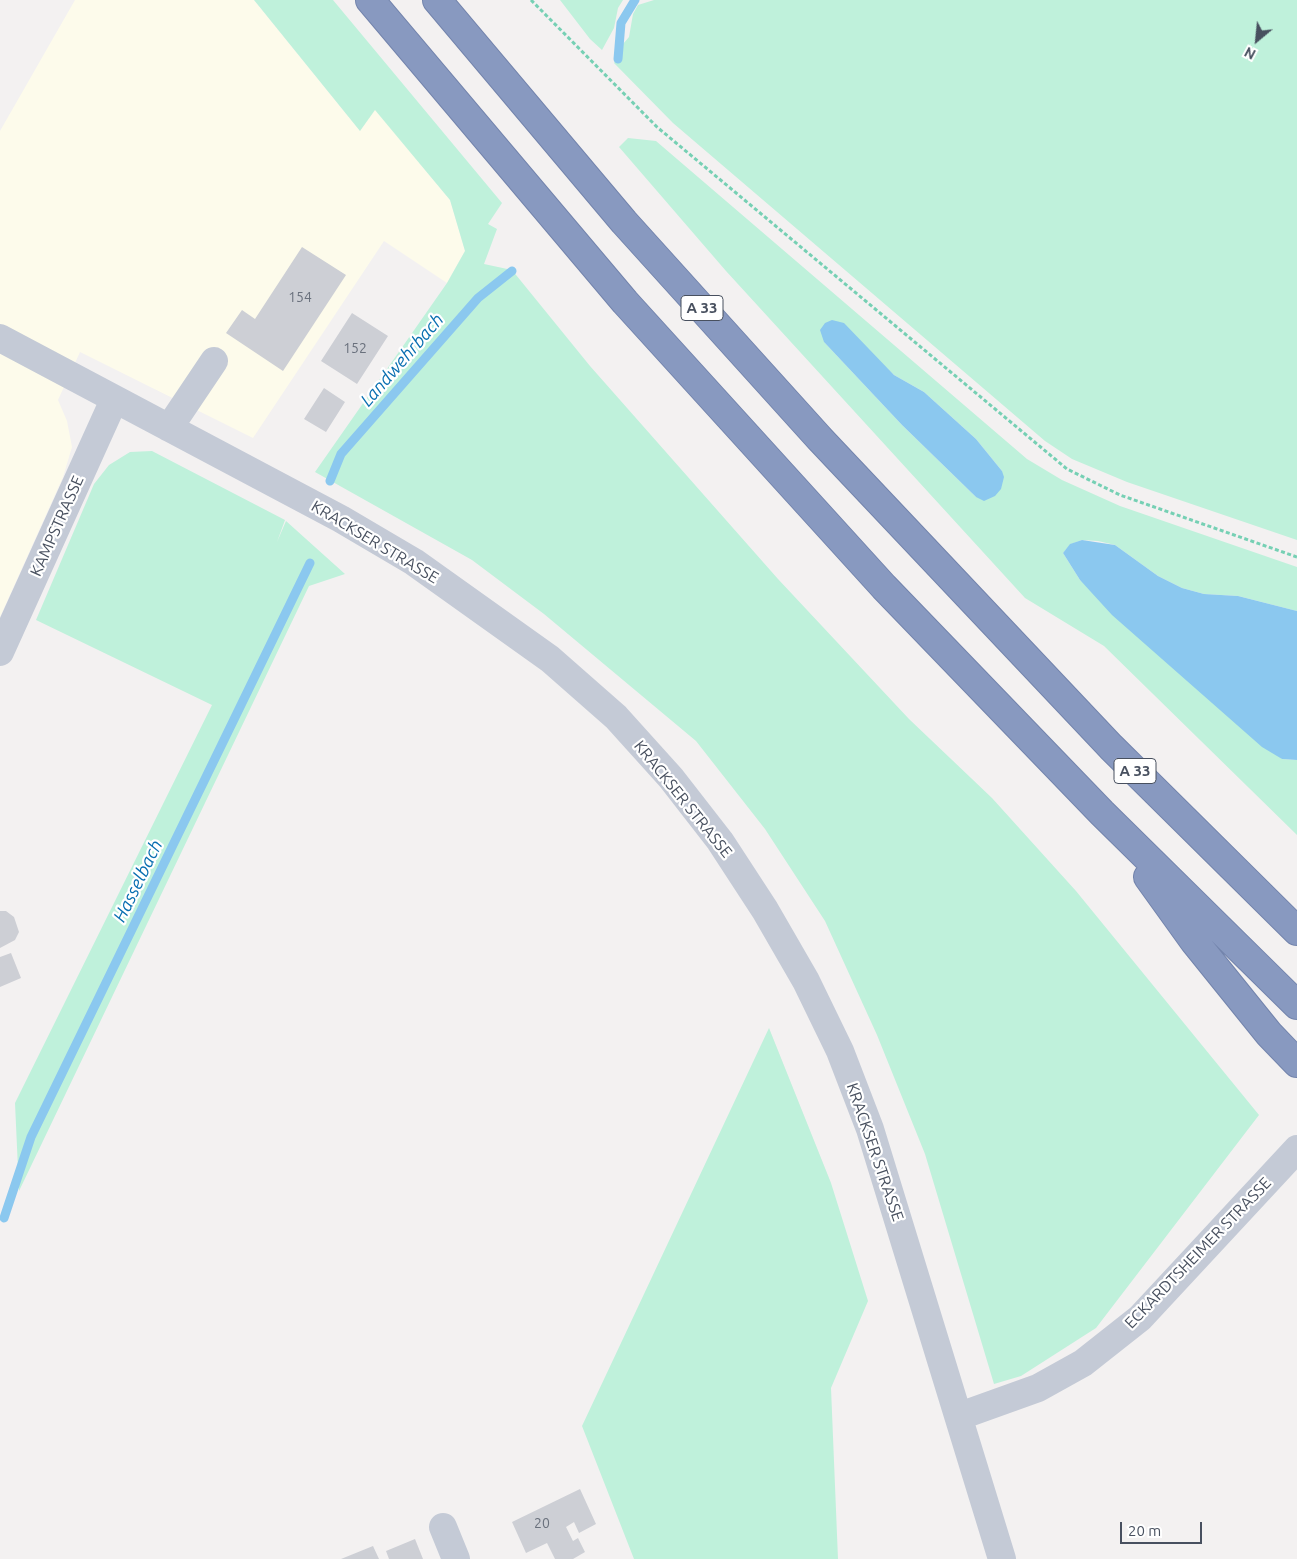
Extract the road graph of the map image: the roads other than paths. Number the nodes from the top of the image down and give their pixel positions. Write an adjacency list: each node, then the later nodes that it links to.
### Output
1 (370, 0): 8 (highway)
2 (437, 0): 9 (highway, A 33)
3 (0, 338): 5 (street, KRACKSER STRASSE)
4 (214, 361): 6 (street)
5 (114, 400): 6 (street, KRACKSER STRASSE); 7 (street, KAMPSTRASSE)
6 (169, 428): 13 (street, KRACKSER STRASSE)
7 (0, 652)
8 (1102, 813): 10 (highway); 11 (highway)
9 (1297, 931)
10 (1297, 1005)
11 (1297, 1064)
12 (1290, 1156): 13 (street, ECKARDTSHEIMER STRASSE)
13 (960, 1416): 16 (street, KRACKSER STRASSE)
14 (443, 1526): 15 (street)
15 (456, 1559)
16 (1002, 1559)

